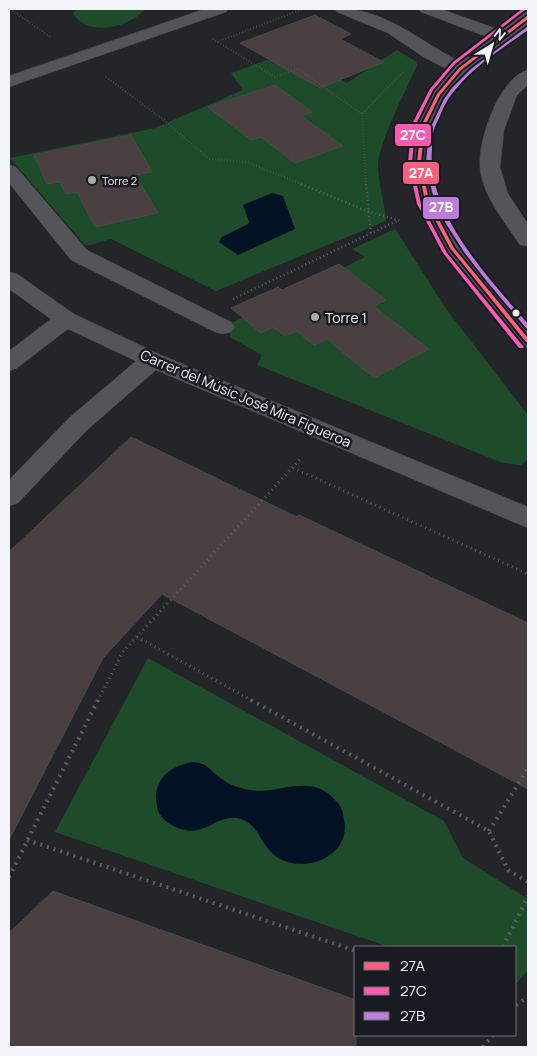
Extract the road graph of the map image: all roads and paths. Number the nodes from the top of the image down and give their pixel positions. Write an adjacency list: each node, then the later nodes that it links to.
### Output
1 (10, 9): 10 (path)
2 (220, 9): 6 (street)
3 (303, 9): 9 (path)
4 (343, 9): 12 (street)
5 (427, 9): 8 (street)
6 (184, 21): 9 (path); 10 (street)
7 (525, 23): 8 (street)
8 (502, 37): 12 (street)
9 (218, 42): 15 (path)
10 (80, 57): 14 (street); 17 (path)
11 (410, 65): 15 (path)
12 (460, 69): 26 (street)
13 (528, 75): 21 (street)
14 (9, 82)
15 (362, 114): 17 (path)
16 (9, 171): 23 (street)
17 (367, 211): 18 (path); 20 (path)
18 (398, 221): 19 (path); 20 (path)
19 (402, 221)
20 (371, 235): 23 (path)
21 (528, 240)
22 (9, 279): 24 (street, Carrer del Músic José Mira Figueroa)
23 (198, 314): 25 (street)
24 (66, 319): 27 (street, Carrer del Músic José Mira Figueroa); 28 (street)
25 (223, 327)
26 (528, 341)
27 (153, 360): 31 (street); 32 (street, Carrer del Músic José Mira Figueroa)
28 (9, 363)
29 (300, 459): 30 (path)
30 (294, 468): 35 (path); 36 (path)
31 (9, 496)
32 (492, 501): 33 (street, Carrer del Músic José Mira Figueroa); 34 (street, Carrer del Músic José Mira Figueroa)
33 (528, 503)
34 (528, 518)
35 (528, 574)
36 (137, 637): 38 (path); 39 (path)
37 (528, 768): 38 (path)
38 (490, 832): 41 (path)
39 (27, 840): 40 (path); 44 (path)
40 (9, 877)
41 (528, 882)
42 (528, 896): 43 (path)
43 (503, 946)
44 (354, 950)
45 (528, 997): 46 (path)
46 (517, 1004)
47 (491, 1036): 48 (path)
48 (483, 1047)

